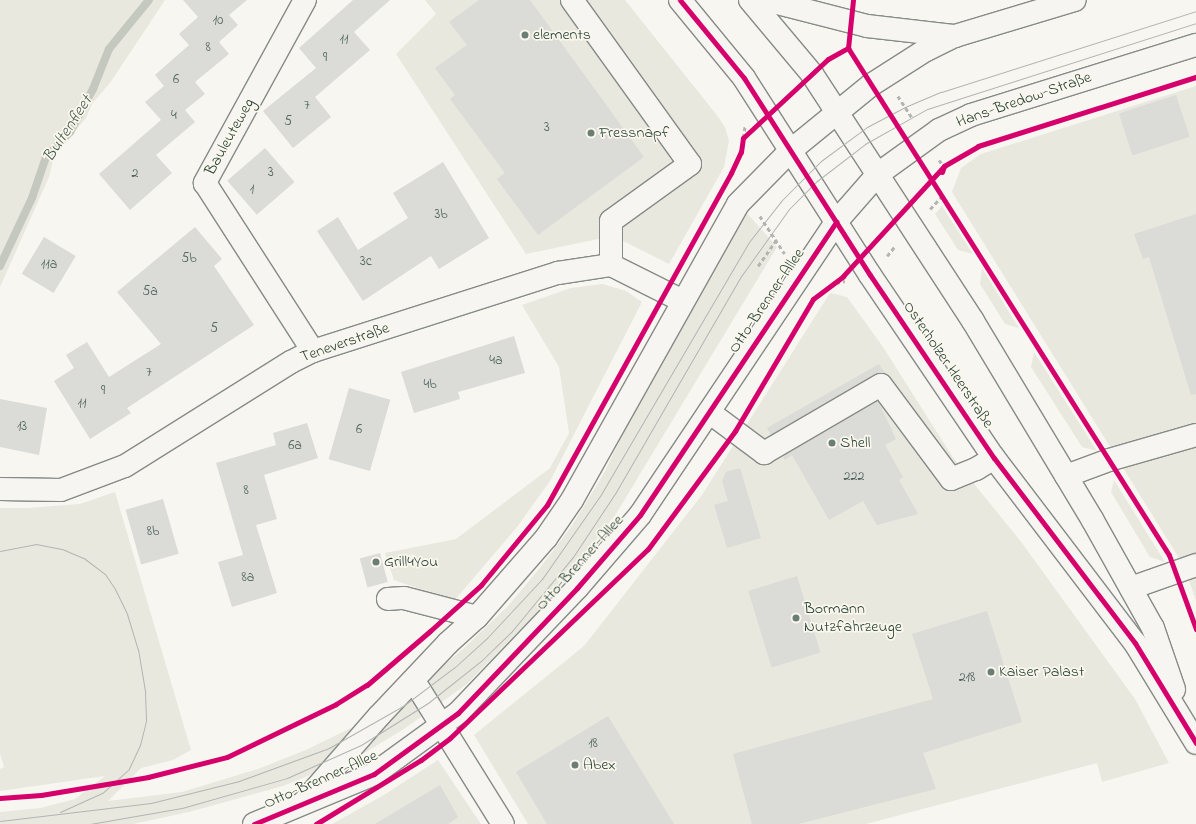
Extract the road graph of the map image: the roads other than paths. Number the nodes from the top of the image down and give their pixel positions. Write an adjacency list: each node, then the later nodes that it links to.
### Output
1 (305, 0): 15 (street, Bauleuteweg)
2 (572, 0): 13 (street)
3 (680, 0): 10 (street, Osterholzer Heerstraße)
4 (750, 0): 9 (street, Osterholzer Heerstraße)
5 (766, 0): 7 (street)
6 (1075, 0): 7 (street)
7 (955, 36): 9 (street)
8 (1196, 45): 11 (street, Hans-Bredow-Straße)
9 (837, 112): 10 (street); 11 (street, Osterholzer Heerstraße)
10 (790, 151): 12 (street, Osterholzer Heerstraße); 14 (street, Otto-Brenner-Allee)
11 (878, 174): 12 (street, Hans-Bredow-Straße); 19 (street, Osterholzer Heerstraße)
12 (836, 222): 16 (street, Otto-Brenner-Allee); 18 (street, Osterholzer Heerstraße)
13 (611, 265): 14 (street); 15 (street, Teneverstraße)
14 (682, 301): 24 (street, Otto-Brenner-Allee)
15 (313, 352): 20 (street, Teneverstraße)
16 (709, 412): 18 (street); 27 (street, Otto-Brenner-Allee)
17 (1196, 435): 19 (street)
18 (994, 458): 26 (street, Osterholzer Heerstraße)
19 (1066, 476): 22 (street, Osterholzer Heerstraße)
20 (0, 489)
21 (1196, 566): 22 (street)
22 (1131, 588): 26 (street, Osterholzer Heerstraße)
23 (388, 599): 24 (street)
24 (477, 617): 25 (street, Otto-Brenner-Allee)
25 (414, 681): 27 (street); 29 (street, Otto-Brenner-Allee)
26 (1186, 724): 28 (street, Osterholzer Heerstraße)
27 (443, 726): 29 (street, Otto-Brenner-Allee); 31 (street)
28 (1196, 743)
29 (300, 806): 30 (street, Otto-Brenner-Allee)
30 (254, 824)
31 (503, 824)

